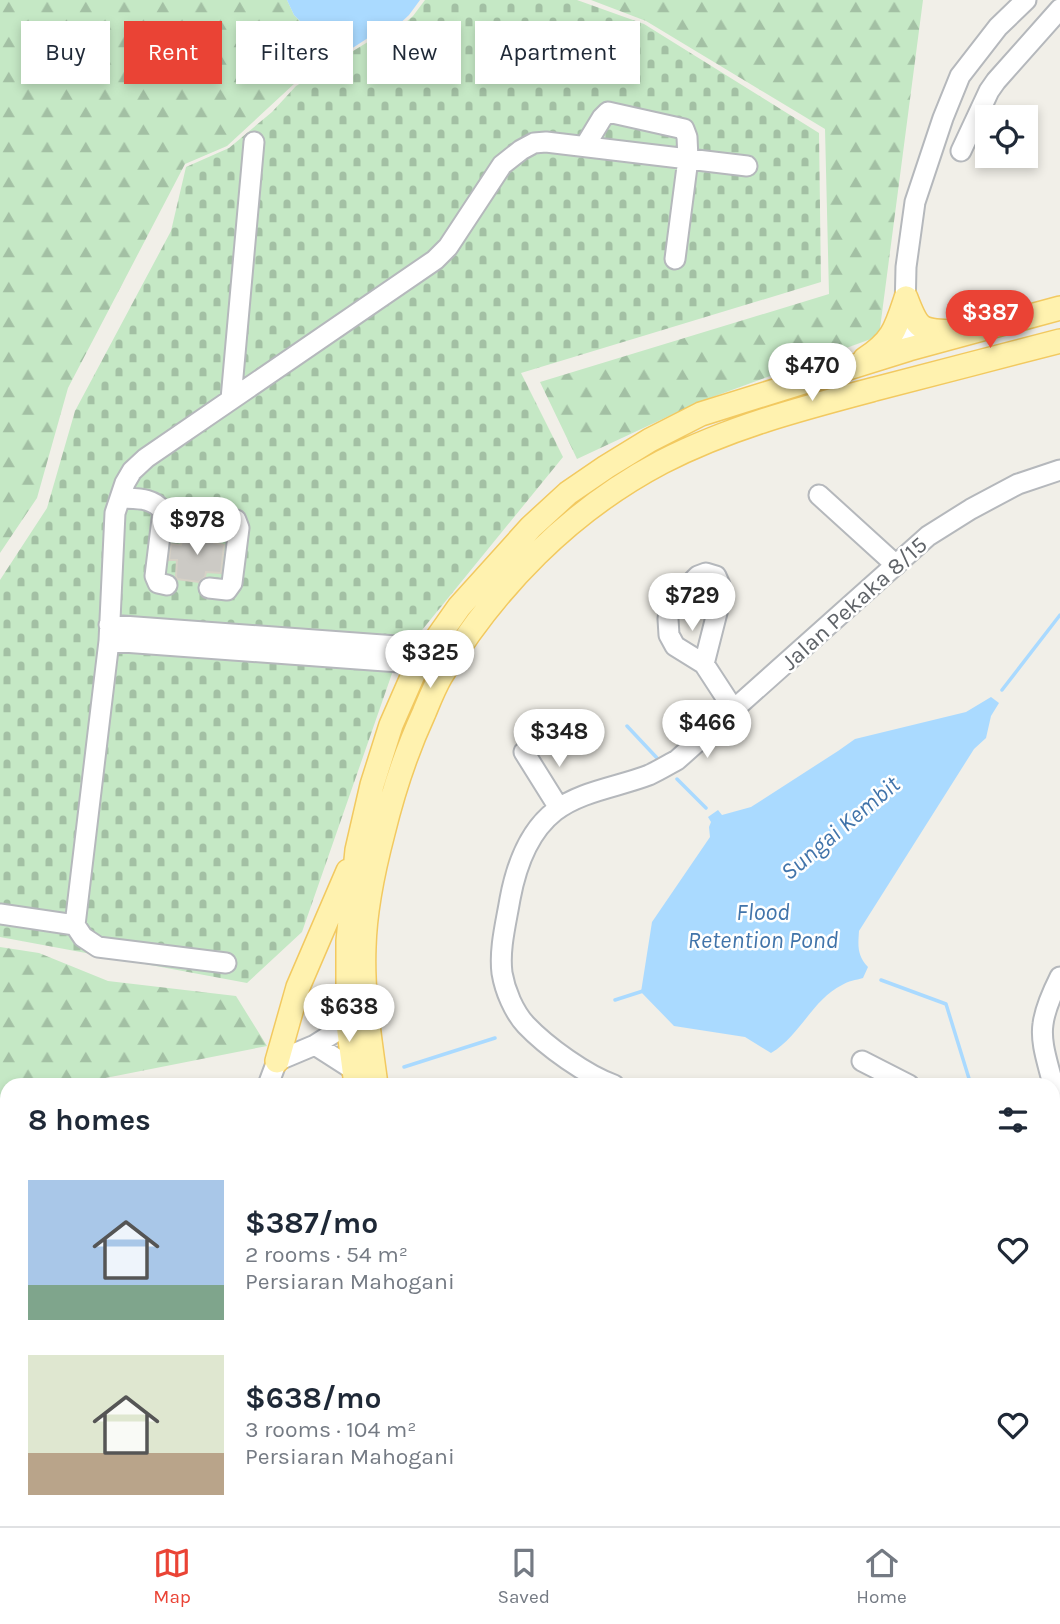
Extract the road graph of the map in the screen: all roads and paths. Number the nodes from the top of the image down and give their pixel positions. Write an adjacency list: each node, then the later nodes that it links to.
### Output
1 (1026, 0): 10 (street)
2 (1033, 0): 3 (street)
3 (1055, 13): 6 (street)
4 (254, 142): 17 (street)
5 (585, 146): 7 (street); 7 (street); 17 (street)
6 (961, 151)
7 (688, 159): 8 (street); 9 (street)
8 (747, 166)
9 (676, 260)
10 (906, 298): 12 (main road); 15 (street); 16 (main road)
11 (1060, 308): 12 (main road)
12 (974, 331): 15 (main road)
13 (1060, 333): 15 (main road)
14 (1060, 341): 18 (main road)
15 (909, 349): 16 (main road); 18 (main road)
16 (851, 368): 27 (main road)
17 (232, 400): 21 (street)
18 (809, 406): 37 (main road)
19 (1060, 470): 23 (street, Jalan Pekaka 8/15)
20 (819, 495): 23 (street)
21 (120, 498): 22 (street); 26 (street)
22 (163, 511): 24 (street); 25 (street)
23 (896, 565): 29 (street, Jalan Pekaka 8/15)
24 (167, 585)
25 (209, 588)
26 (109, 633): 27 (street); 34 (street)
27 (421, 661): 32 (main road)
28 (704, 664): 28 (street); 29 (street)
29 (734, 710): 31 (street, Jalan Pekaka 8/15)
30 (524, 752): 31 (street)
31 (559, 808): 46 (street, Jalan Pekaka 8/15)
32 (357, 850): 39 (main road); 41 (main road)
33 (0, 914): 34 (street)
34 (75, 925): 35 (street)
35 (226, 963)
36 (1060, 977): 38 (street)
37 (365, 998): 39 (street); 45 (main road)
38 (1054, 1007): 48 (street)
39 (348, 1024): 40 (street); 44 (main road)
40 (315, 1045): 41 (street); 44 (street)
41 (276, 1061): 43 (street)
42 (862, 1061): 47 (street)
43 (270, 1078)
44 (355, 1078)
45 (375, 1078)
46 (596, 1078)
47 (891, 1078)
48 (1051, 1078)

